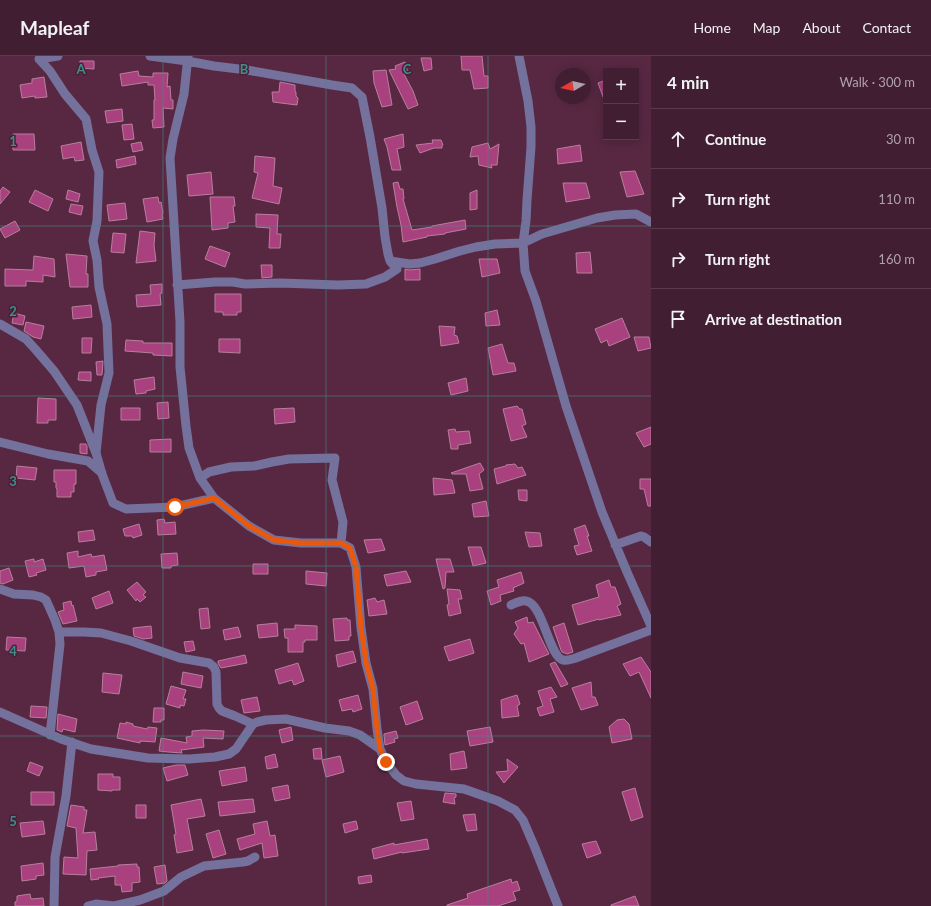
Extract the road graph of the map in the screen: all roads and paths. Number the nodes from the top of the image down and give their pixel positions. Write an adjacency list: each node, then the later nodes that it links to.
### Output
1 (58, 56): 13 (street)
2 (150, 56): 4 (street)
3 (519, 56): 6 (street)
4 (188, 59): 7 (street); 10 (street)
5 (651, 222): 6 (street)
6 (523, 243): 8 (street); 19 (street)
7 (390, 261): 8 (street); 9 (street)
8 (410, 264): 9 (street)
9 (397, 269): 10 (street)
10 (177, 285): 15 (street)
11 (0, 324): 13 (street)
12 (0, 442): 14 (street)
13 (96, 453): 14 (street)
14 (102, 474): 16 (street)
15 (200, 478): 16 (street); 18 (street)
16 (214, 498): 18 (street)
17 (651, 542): 19 (street)
18 (341, 543): 29 (street)
19 (615, 545): 22 (street)
20 (0, 589): 24 (street)
21 (511, 605): 23 (street)
22 (651, 626)
23 (651, 630)
24 (59, 632): 26 (street); 27 (street)
25 (0, 712): 27 (street)
26 (253, 724): 28 (street); 29 (street)
27 (50, 735): 28 (street)
28 (72, 742): 32 (street)
29 (380, 749): 33 (street)
30 (255, 857): 31 (street)
31 (93, 905)
32 (54, 906)
33 (558, 906)

